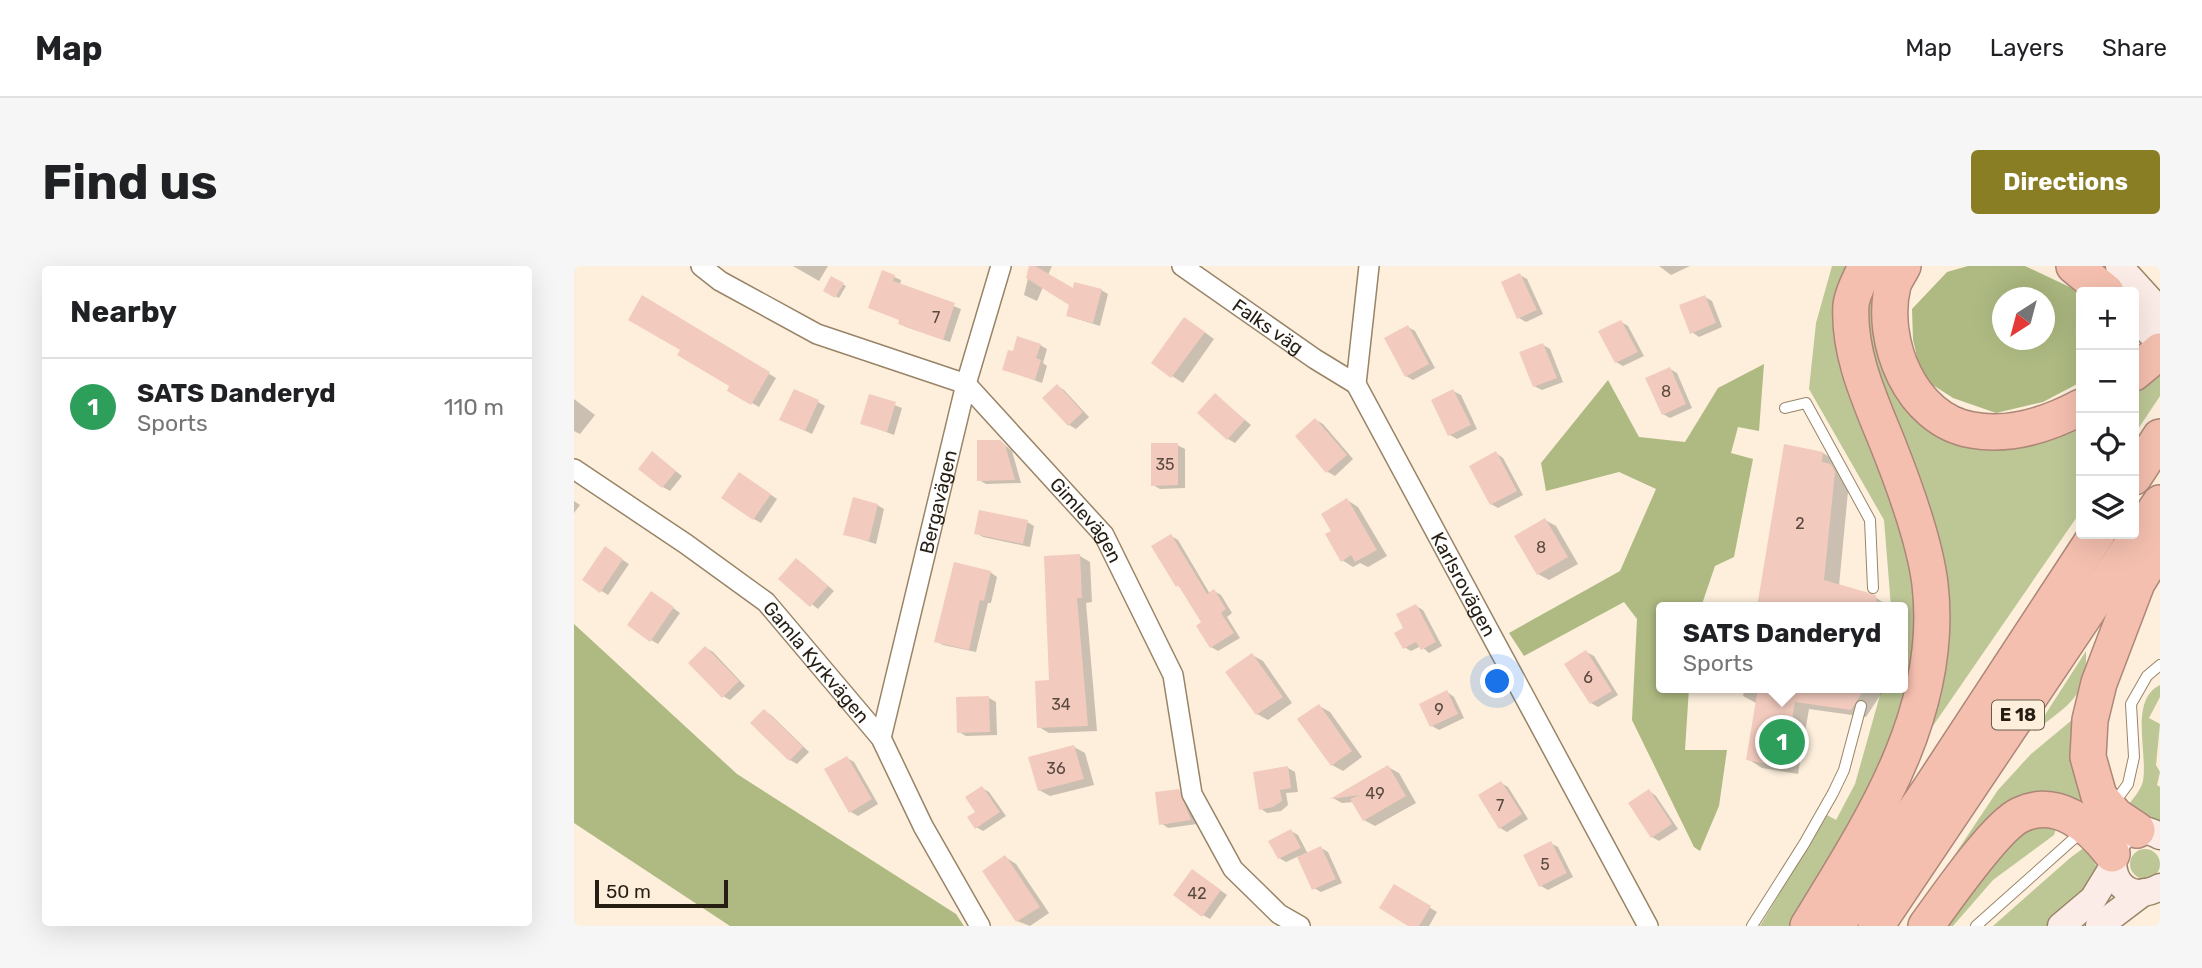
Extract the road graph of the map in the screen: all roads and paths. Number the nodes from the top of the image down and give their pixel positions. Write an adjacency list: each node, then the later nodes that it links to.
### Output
1 (701, 266): 17 (street, Gimlevägen)
2 (1001, 266): 17 (street, Bergavägen)
3 (1182, 266): 18 (street, Falks väg)
4 (1369, 266): 18 (street)
5 (1866, 266): 40 (highway)
6 (1903, 266): 16 (highway)
7 (1929, 266): 16 (highway)
8 (2074, 266): 11 (highway)
9 (2088, 266): 12 (street)
10 (2119, 266): 13 (street)
11 (2100, 287)
12 (2107, 287)
13 (2160, 311)
14 (2139, 327): 15 (street)
15 (2152, 356)
16 (1899, 365): 20 (highway)
17 (966, 384): 30 (street, Bergavägen); 37 (street, Gimlevägen)
18 (1356, 384): 38 (street, Karlsrovägen)
19 (1785, 408): 27 (lane)
20 (2076, 409)
21 (2160, 437): 23 (highway)
22 (574, 470): 30 (street, Gamla Kyrkvägen)
23 (2135, 476)
24 (2160, 503): 42 (highway, E 18)
25 (2094, 539): 41 (highway, E 18)
26 (2160, 545): 33 (highway)
27 (1873, 588)
28 (2160, 665): 31 (lane)
29 (1861, 706): 39 (lane)
30 (881, 738): 36 (street, Gamla Kyrkvägen)
31 (2117, 799)
32 (2079, 834): 44 (lane)
33 (2154, 834): 34 (street)
34 (2112, 861): 35 (street); 43 (highway); 45 (street)
35 (2152, 889): 46 (street)
36 (980, 926)
37 (1300, 926)
38 (1648, 926)
39 (1752, 926)
40 (1808, 926)
41 (1836, 926)
42 (1876, 926)
43 (1926, 926)
44 (1976, 926)
45 (2061, 926)
46 (2099, 926)

